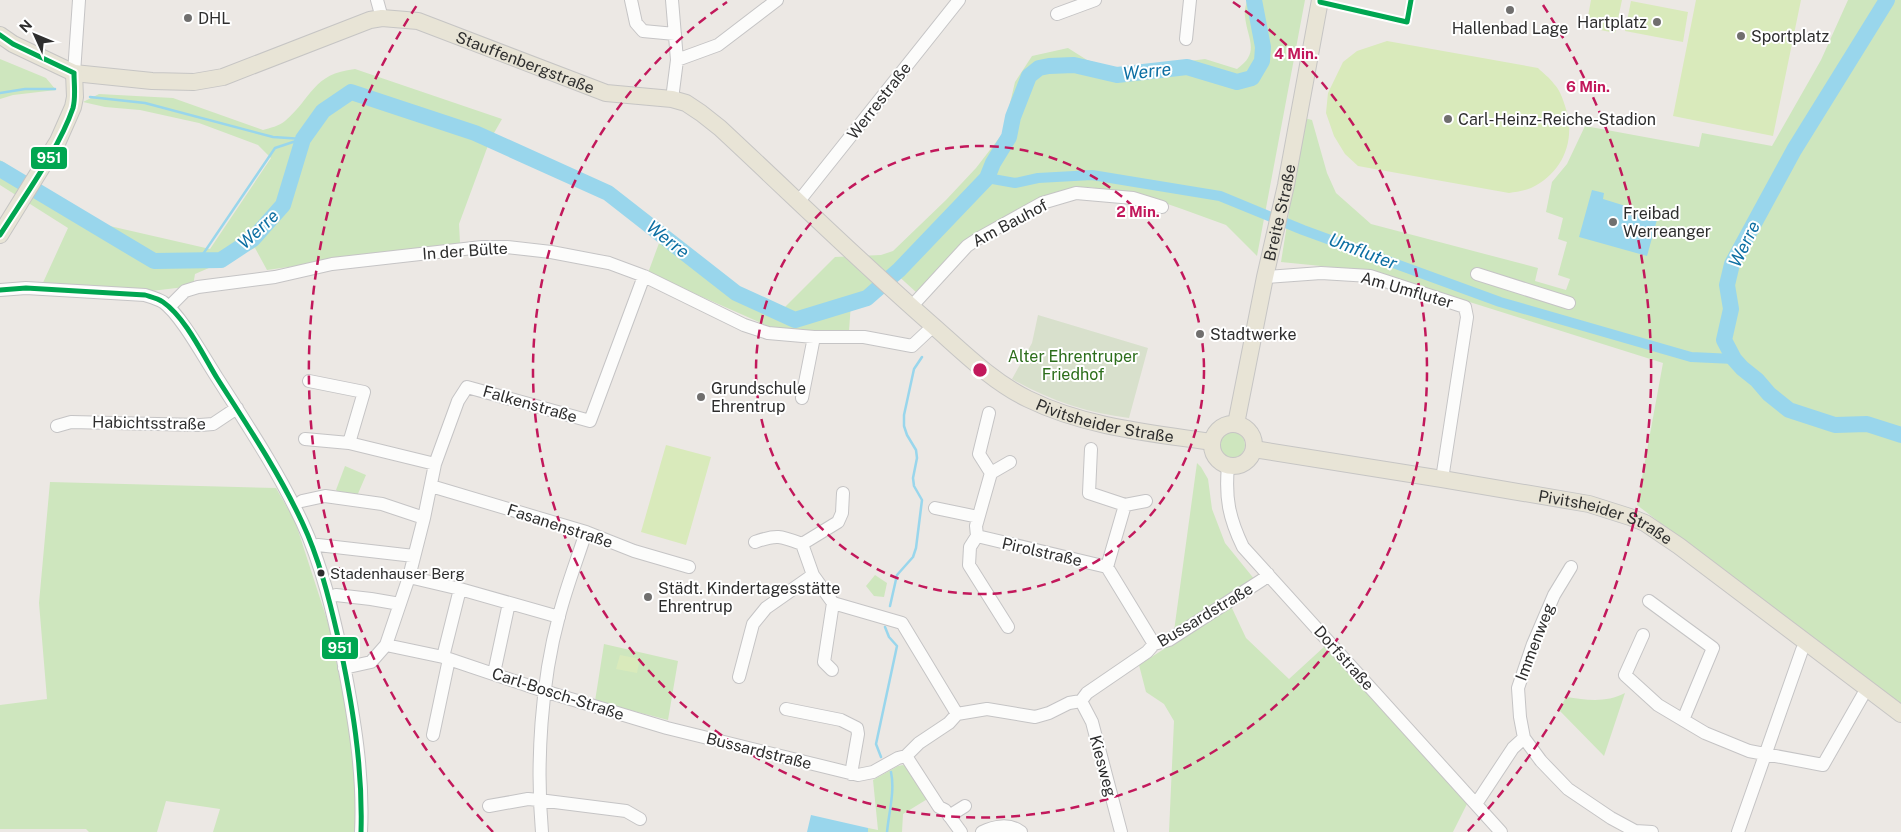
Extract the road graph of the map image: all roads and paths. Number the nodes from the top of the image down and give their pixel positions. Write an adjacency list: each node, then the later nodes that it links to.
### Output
1 (79, 0): 16 (street)
2 (377, 0): 11 (street)
3 (631, 0): 12 (street)
4 (672, 0): 12 (street)
5 (777, 0): 15 (street)
6 (959, 0): 18 (street, Werrestraße)
7 (1096, 0): 10 (street)
8 (1190, 0): 14 (street)
9 (1320, 0): 23 (main road, Breite Straße)
10 (1057, 14)
11 (382, 18): 16 (main road, Stauffenbergstraße); 17 (main road, Stauffenbergstraße)
12 (675, 34): 15 (street)
13 (0, 35): 16 (main road, Stauffenbergstraße)
14 (1186, 40)
15 (677, 60): 17 (street)
16 (74, 73): 20 (main road)
17 (672, 99): 18 (main road, Stauffenbergstraße)
18 (799, 201): 28 (main road, Stauffenbergstraße)
19 (1162, 207): 28 (street, Am Bauhof)
20 (0, 235)
21 (1477, 274): 27 (street)
22 (644, 276): 29 (street, In der Bülte); 31 (street, In der Bülte); 44 (street, Falkenstraße)
23 (1265, 278): 36 (main road, Breite Straße); 47 (street, Am Umfluter)
24 (0, 284): 25 (street)
25 (26, 288): 26 (street); 29 (street)
26 (0, 290)
27 (1569, 303)
28 (911, 307): 30 (main road, Pivitsheider Straße)
29 (169, 308): 34 (street)
30 (932, 324): 31 (street, In der Bülte); 39 (main road, Pivitsheider Straße)
31 (814, 337): 33 (street)
32 (309, 381): 40 (street)
33 (802, 398)
34 (237, 408): 37 (street, Habichtsstraße); 81 (street)
35 (989, 413): 46 (street)
36 (1236, 424): 39 (main road); 42 (main road)
37 (57, 426)
38 (305, 439): 40 (street)
39 (1212, 442): 45 (main road)
40 (349, 443): 44 (street)
41 (1091, 449): 52 (street)
42 (1254, 449): 45 (main road); 47 (main road, Pivitsheider Straße)
43 (1010, 462): 46 (street)
44 (435, 464): 48 (street, Falkenstraße)
45 (1228, 466): 65 (street, Dorfstraße)
46 (991, 473): 54 (street)
47 (1442, 479): 77 (main road, Pivitsheider Straße)
48 (431, 486): 55 (street, Falkenstraße); 56 (street, Fasanenstraße)
49 (843, 493): 60 (street)
50 (302, 501): 55 (street)
51 (1146, 501): 52 (street)
52 (1124, 505): 63 (street)
53 (935, 508): 54 (street)
54 (978, 517): 57 (street)
55 (424, 518): 61 (street, Falkenstraße)
56 (586, 532): 62 (street, Fasanenstraße); 74 (street)
57 (978, 536): 63 (street, Pirolstraße); 75 (street)
58 (755, 542): 60 (street)
59 (318, 544): 61 (street)
60 (802, 544): 66 (street)
61 (414, 556): 67 (street, Falkenstraße)
62 (688, 567)
63 (1107, 567): 78 (street)
64 (1571, 567): 94 (street, Immenweg)
65 (1268, 574): 78 (street, Bussardstraße); 99 (street, Dorfstraße)
66 (813, 575): 72 (street); 84 (street)
67 (409, 577): 68 (street); 73 (street, Falkenstraße)
68 (460, 589): 71 (street); 80 (street)
69 (336, 595): 73 (street)
70 (1649, 601): 91 (street)
71 (509, 603): 74 (street); 83 (street)
72 (833, 603): 82 (street); 89 (street)
73 (400, 604): 79 (street, Falkenstraße)
74 (559, 617): 86 (street)
75 (1008, 627)
76 (1643, 636): 91 (street)
77 (1807, 643): 85 (main road, Pivitsheider Straße); 96 (street)
78 (1154, 644): 87 (street, Bussardstraße)
79 (386, 645): 80 (street, Carl-Bosch-Straße); 81 (street)
80 (446, 658): 83 (street, Carl-Bosch-Straße); 93 (street)
81 (344, 668): 104 (street)
82 (832, 670)
83 (494, 673): 86 (street, Carl-Bosch-Straße)
84 (739, 677)
85 (1867, 688): 90 (main road, Pivitsheider Straße); 96 (street)
86 (544, 691): 92 (street, Carl-Bosch-Straße); 98 (street)
87 (1080, 701): 89 (street, Bussardstraße); 109 (street, Kiesweg)
88 (786, 709): 97 (street)
89 (957, 714): 95 (street, Bussardstraße)
90 (1901, 714)
91 (1683, 720): 96 (street)
92 (667, 728): 97 (street, Bussardstraße)
93 (433, 735)
94 (1524, 738): 99 (street); 111 (street, Immenweg)
95 (906, 756): 97 (street, Bussardstraße); 102 (street)
96 (1765, 756): 112 (street)
97 (851, 774)
98 (539, 800): 100 (street); 103 (street); 105 (street)
99 (1476, 804): 110 (street, Dorfstraße)
100 (489, 806)
101 (965, 806): 102 (street)
102 (949, 816): 106 (street)
103 (640, 819)
104 (361, 832)
105 (542, 832)
106 (961, 832)
107 (982, 832): 108 (street)
108 (1022, 832)
109 (1121, 832)
110 (1501, 832)
111 (1652, 832)
112 (1738, 832)

